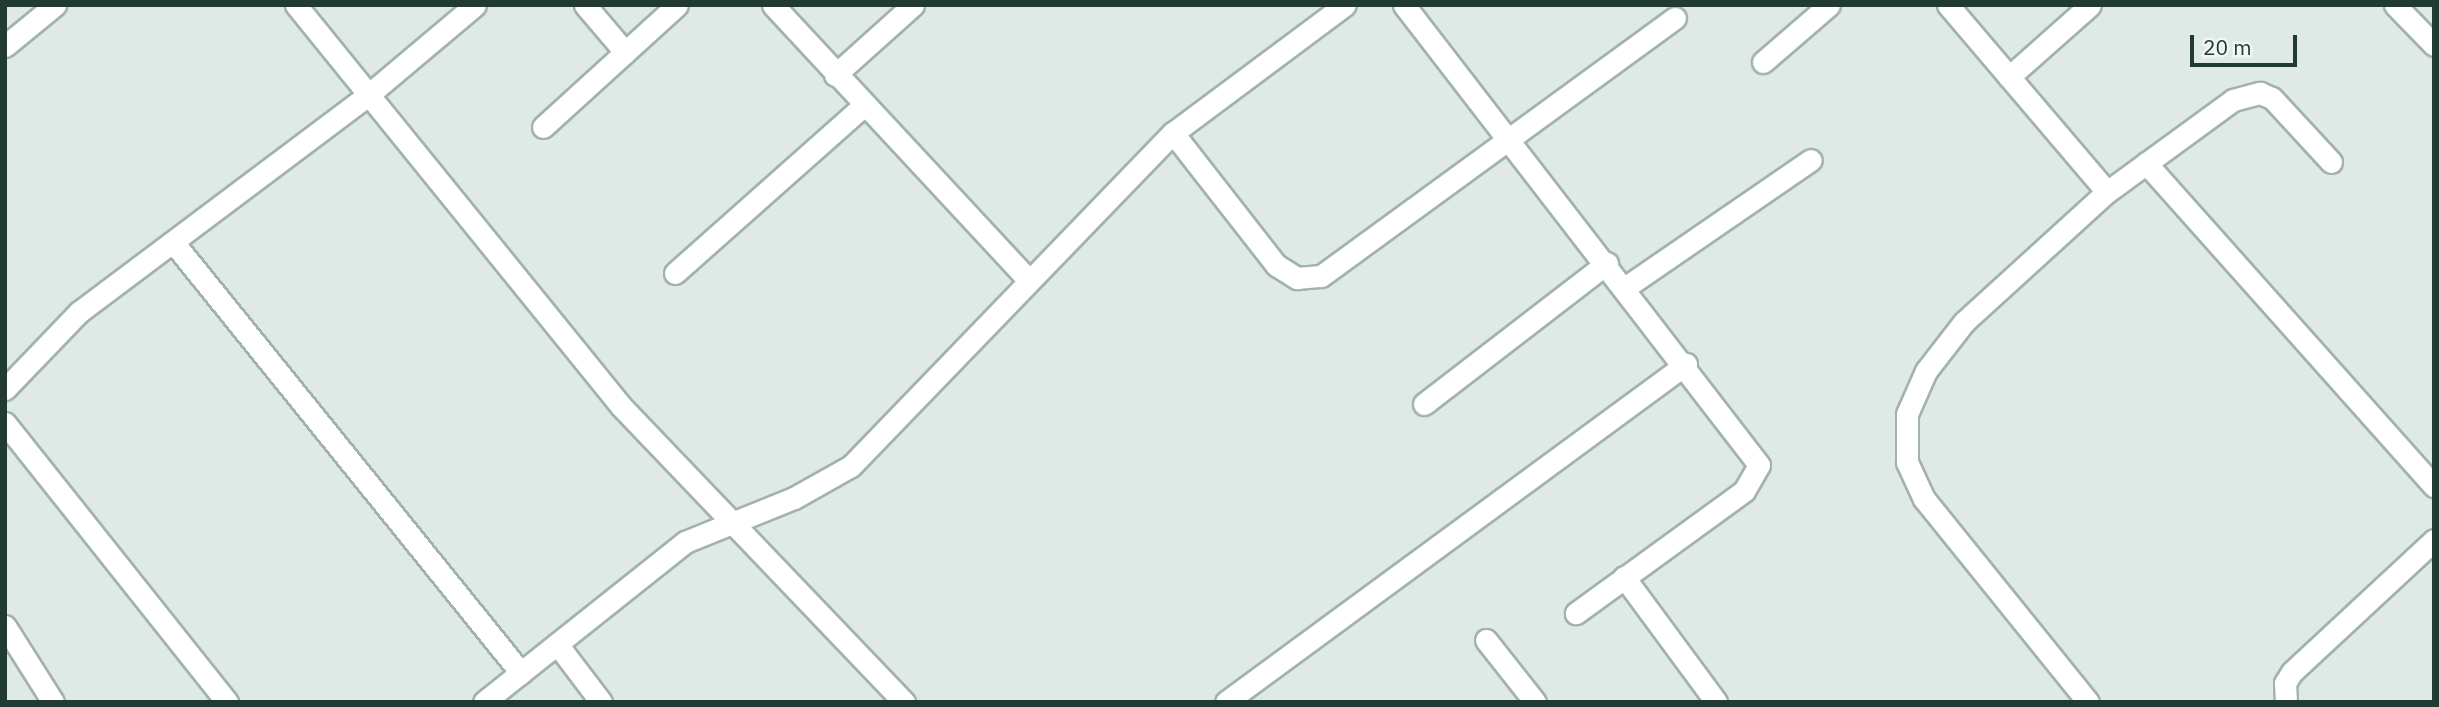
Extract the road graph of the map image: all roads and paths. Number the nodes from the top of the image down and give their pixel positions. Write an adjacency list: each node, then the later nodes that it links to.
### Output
1 (55, 5): 16 (street)
2 (296, 5): 21 (street)
3 (475, 5): 21 (street)
4 (585, 5): 17 (street)
5 (677, 5): 17 (street)
6 (773, 5): 19 (street)
7 (913, 5): 19 (street)
8 (1345, 5): 24 (street)
9 (1404, 5): 25 (street)
10 (1829, 5): 18 (street)
11 (1948, 5): 20 (street)
12 (2091, 5): 20 (street)
13 (2395, 5): 15 (street)
14 (1675, 18): 25 (street)
15 (2434, 45)
16 (5, 46)
17 (625, 52): 23 (street)
18 (1763, 62)
19 (835, 75): 22 (street)
20 (2009, 77): 29 (street)
21 (367, 96): 30 (street); 40 (street)
22 (863, 106): 32 (street); 33 (street)
23 (543, 127)
24 (1173, 133): 25 (street); 33 (street)
25 (1510, 138): 31 (street)
26 (1811, 160): 34 (street)
27 (2331, 162): 28 (street)
28 (2146, 163): 29 (street); 39 (street)
29 (2107, 192): 56 (street)
30 (173, 242): 36 (street); 47 (street)
31 (1607, 263): 34 (street); 37 (street)
32 (675, 273)
33 (1027, 278): 40 (street)
34 (1626, 287): 35 (street)
35 (1686, 364): 42 (street); 53 (street)
36 (5, 389)
37 (1424, 404)
38 (5, 423): 49 (street)
39 (2434, 486)
40 (730, 519): 46 (street); 52 (street)
41 (2434, 540): 57 (street)
42 (1624, 577): 43 (street); 55 (street)
43 (1576, 613)
44 (5, 626): 48 (street)
45 (1486, 640): 54 (street)
46 (557, 644): 47 (street); 51 (street)
47 (521, 673): 50 (street)
48 (53, 702)
49 (227, 702)
50 (484, 702)
51 (601, 702)
52 (904, 702)
53 (1226, 702)
54 (1535, 702)
55 (1716, 702)
56 (2088, 702)
57 (2286, 702)

